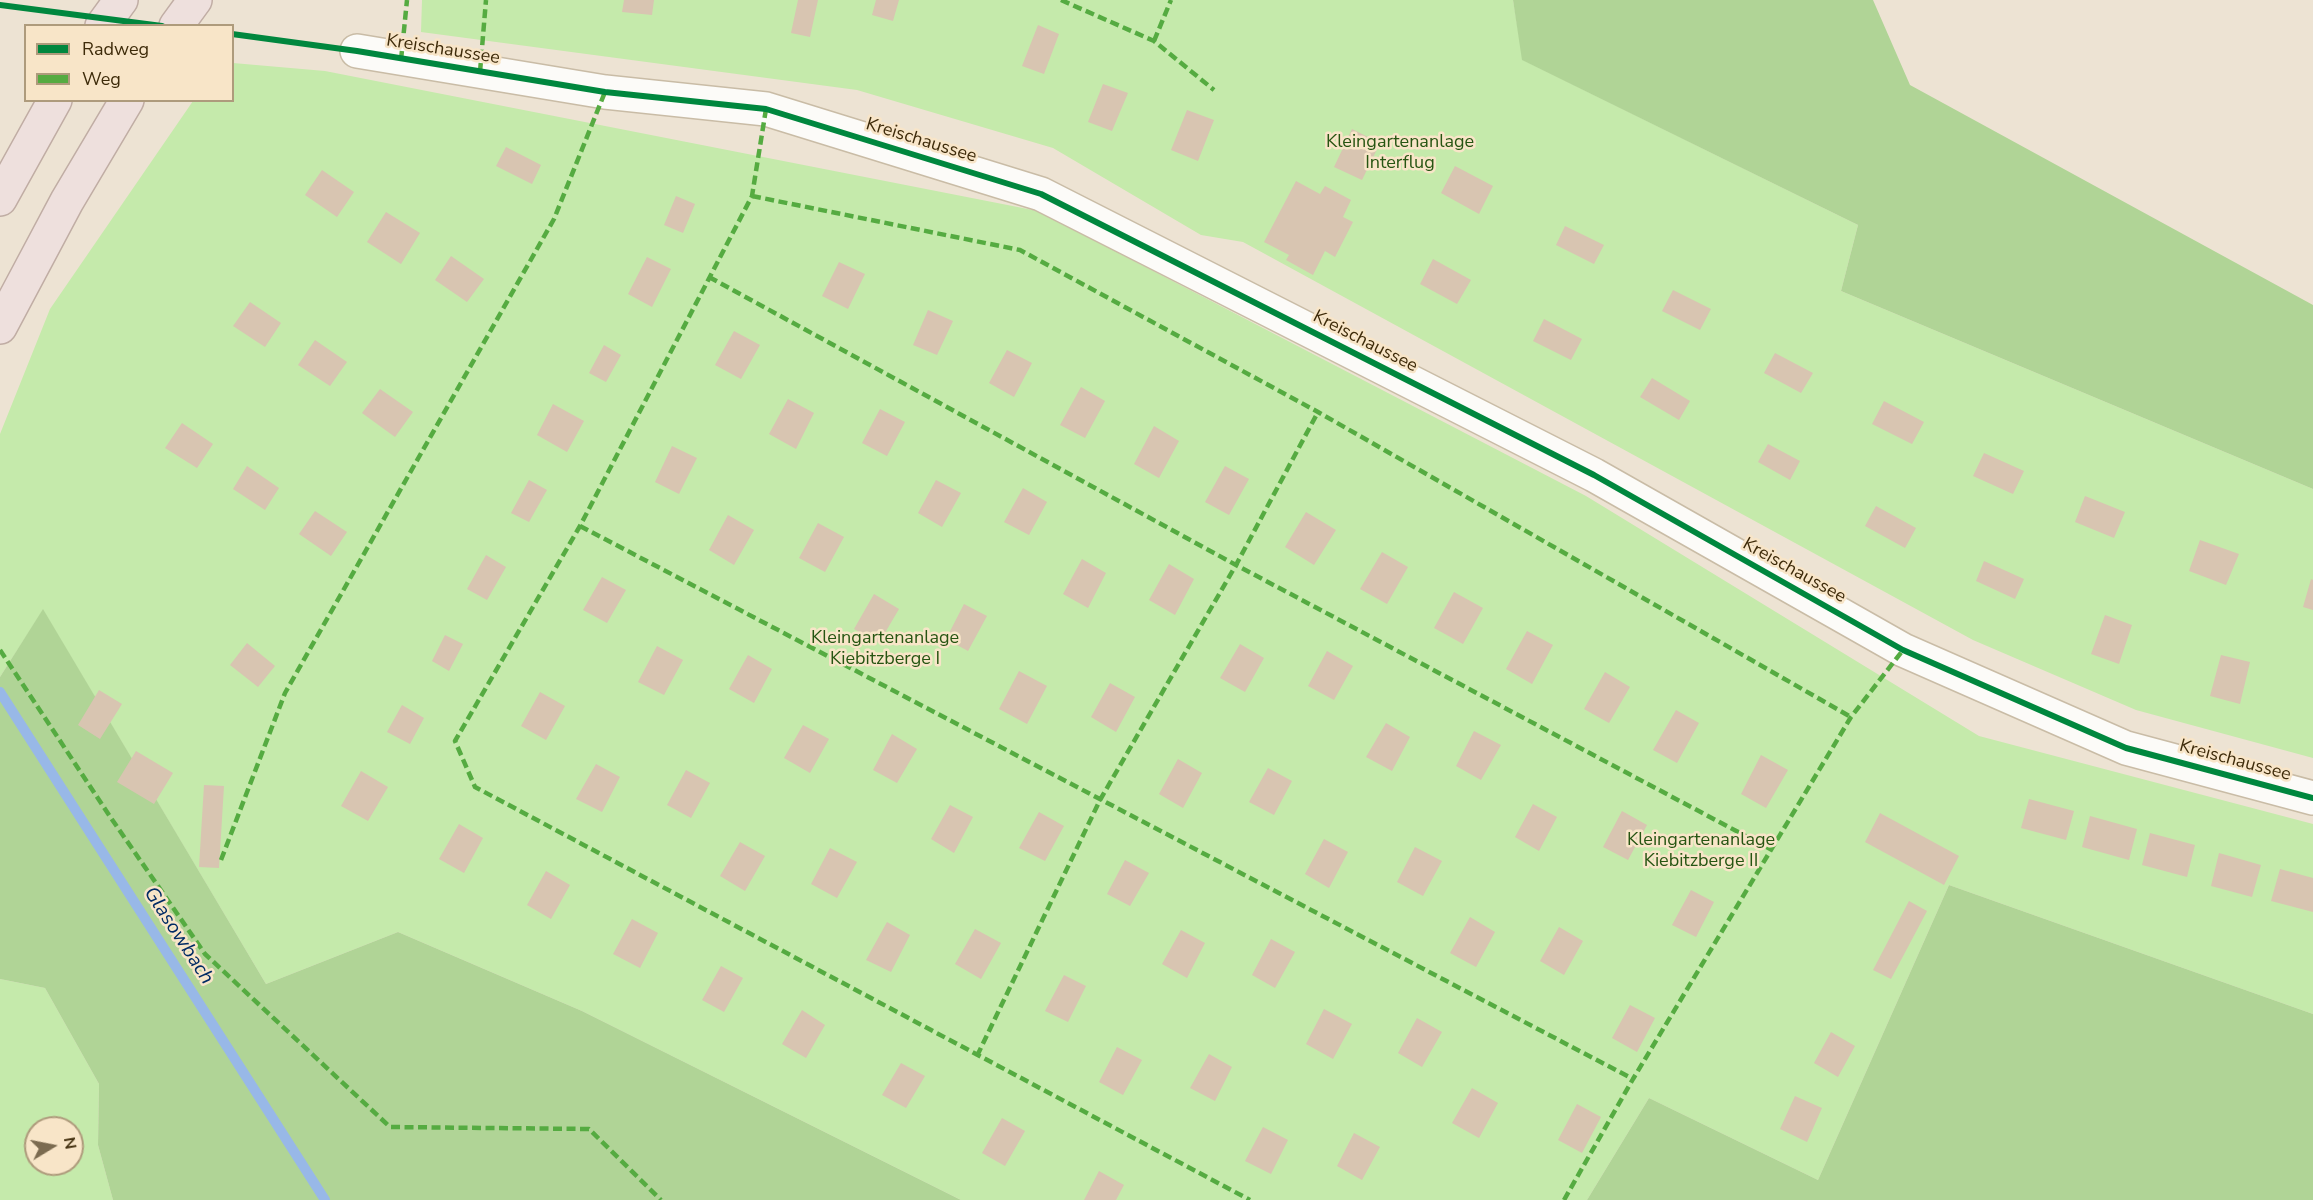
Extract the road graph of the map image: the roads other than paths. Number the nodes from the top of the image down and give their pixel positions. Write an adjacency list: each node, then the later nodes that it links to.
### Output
1 (121, 0): 2 (highway)
2 (103, 24)
3 (357, 51): 8 (street, Kreischaussee)
4 (54, 102): 6 (highway)
5 (126, 102): 7 (highway)
6 (0, 199)
7 (0, 327)
8 (2313, 798)

